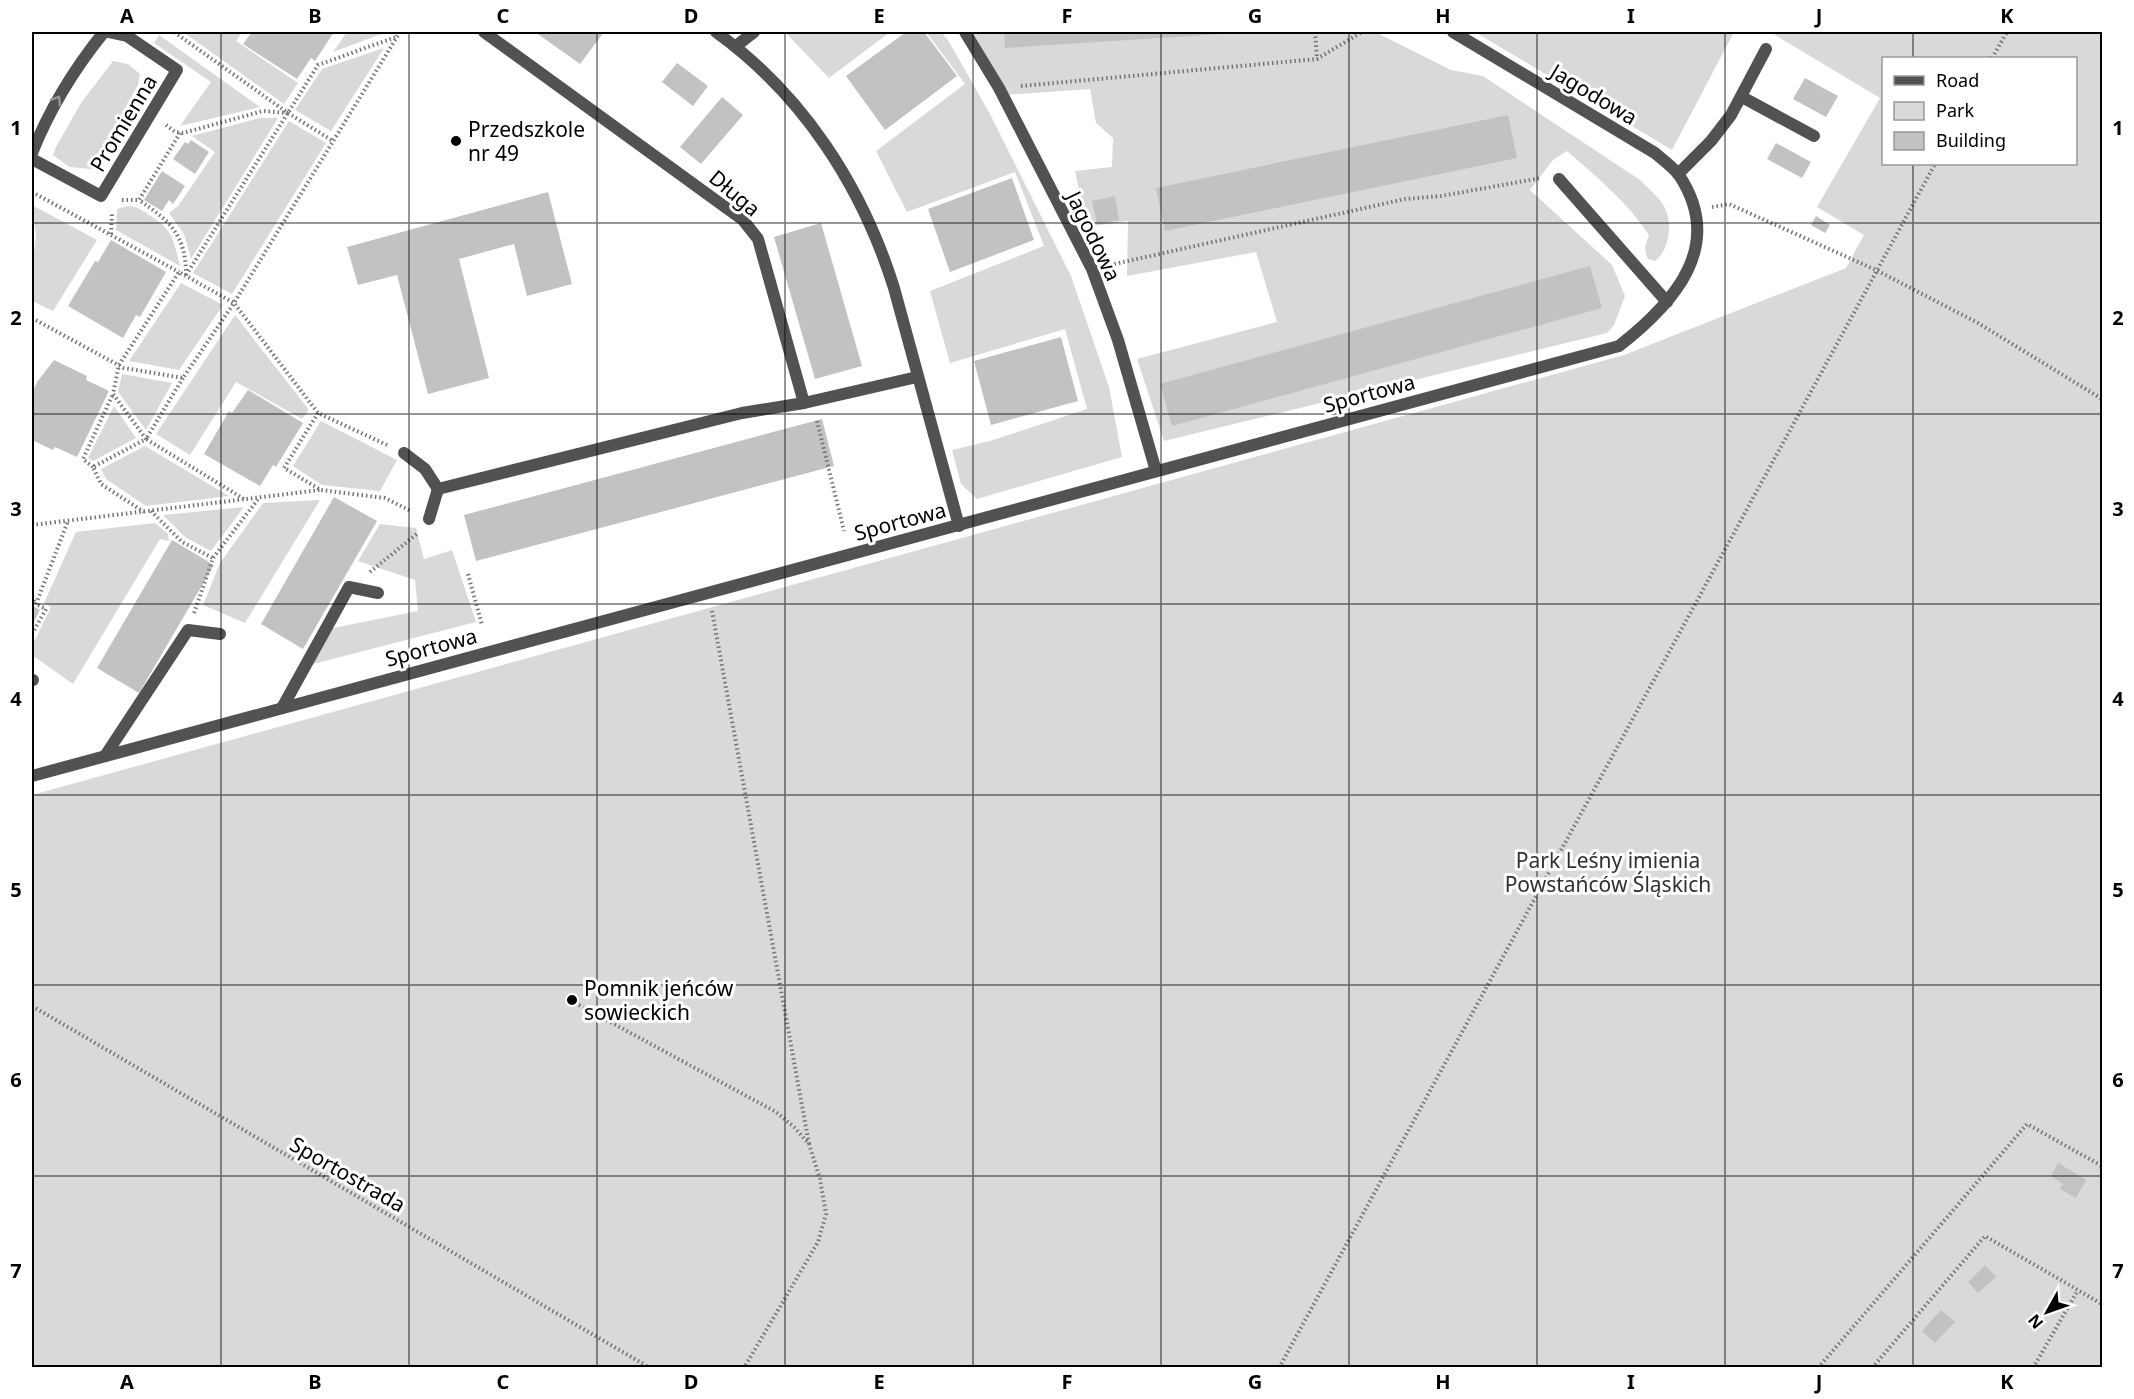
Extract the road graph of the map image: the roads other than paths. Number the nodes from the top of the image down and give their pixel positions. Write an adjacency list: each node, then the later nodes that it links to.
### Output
1 (106, 32): 11 (street, one-way to 1); 12 (street, Promienna)
2 (484, 32): 18 (street, Długa)
3 (716, 32): 7 (street)
4 (754, 32): 7 (street)
5 (965, 32): 20 (street, Jagodowa)
6 (1453, 32): 13 (street, Jagodowa)
7 (736, 46): 17 (street)
8 (1766, 49): 9 (street)
9 (1742, 97): 10 (street); 13 (street)
10 (1814, 136)
11 (32, 153)
12 (32, 159)
13 (1678, 174): 15 (street, Jagodowa)
14 (1559, 179): 16 (street)
15 (1696, 209): 16 (street, Sportowa)
16 (1667, 302): 20 (street, Sportowa)
17 (917, 377): 18 (street); 23 (street)
18 (808, 403): 21 (street)
19 (404, 453): 21 (street)
20 (1156, 471): 23 (street, Sportowa)
21 (438, 489): 22 (street)
22 (429, 519)
23 (959, 526): 26 (street, Sportowa)
24 (378, 593): 26 (street)
25 (220, 634): 27 (street)
26 (282, 708): 27 (street, Sportowa)
27 (105, 756): 28 (street, Sportowa)
28 (32, 776)

